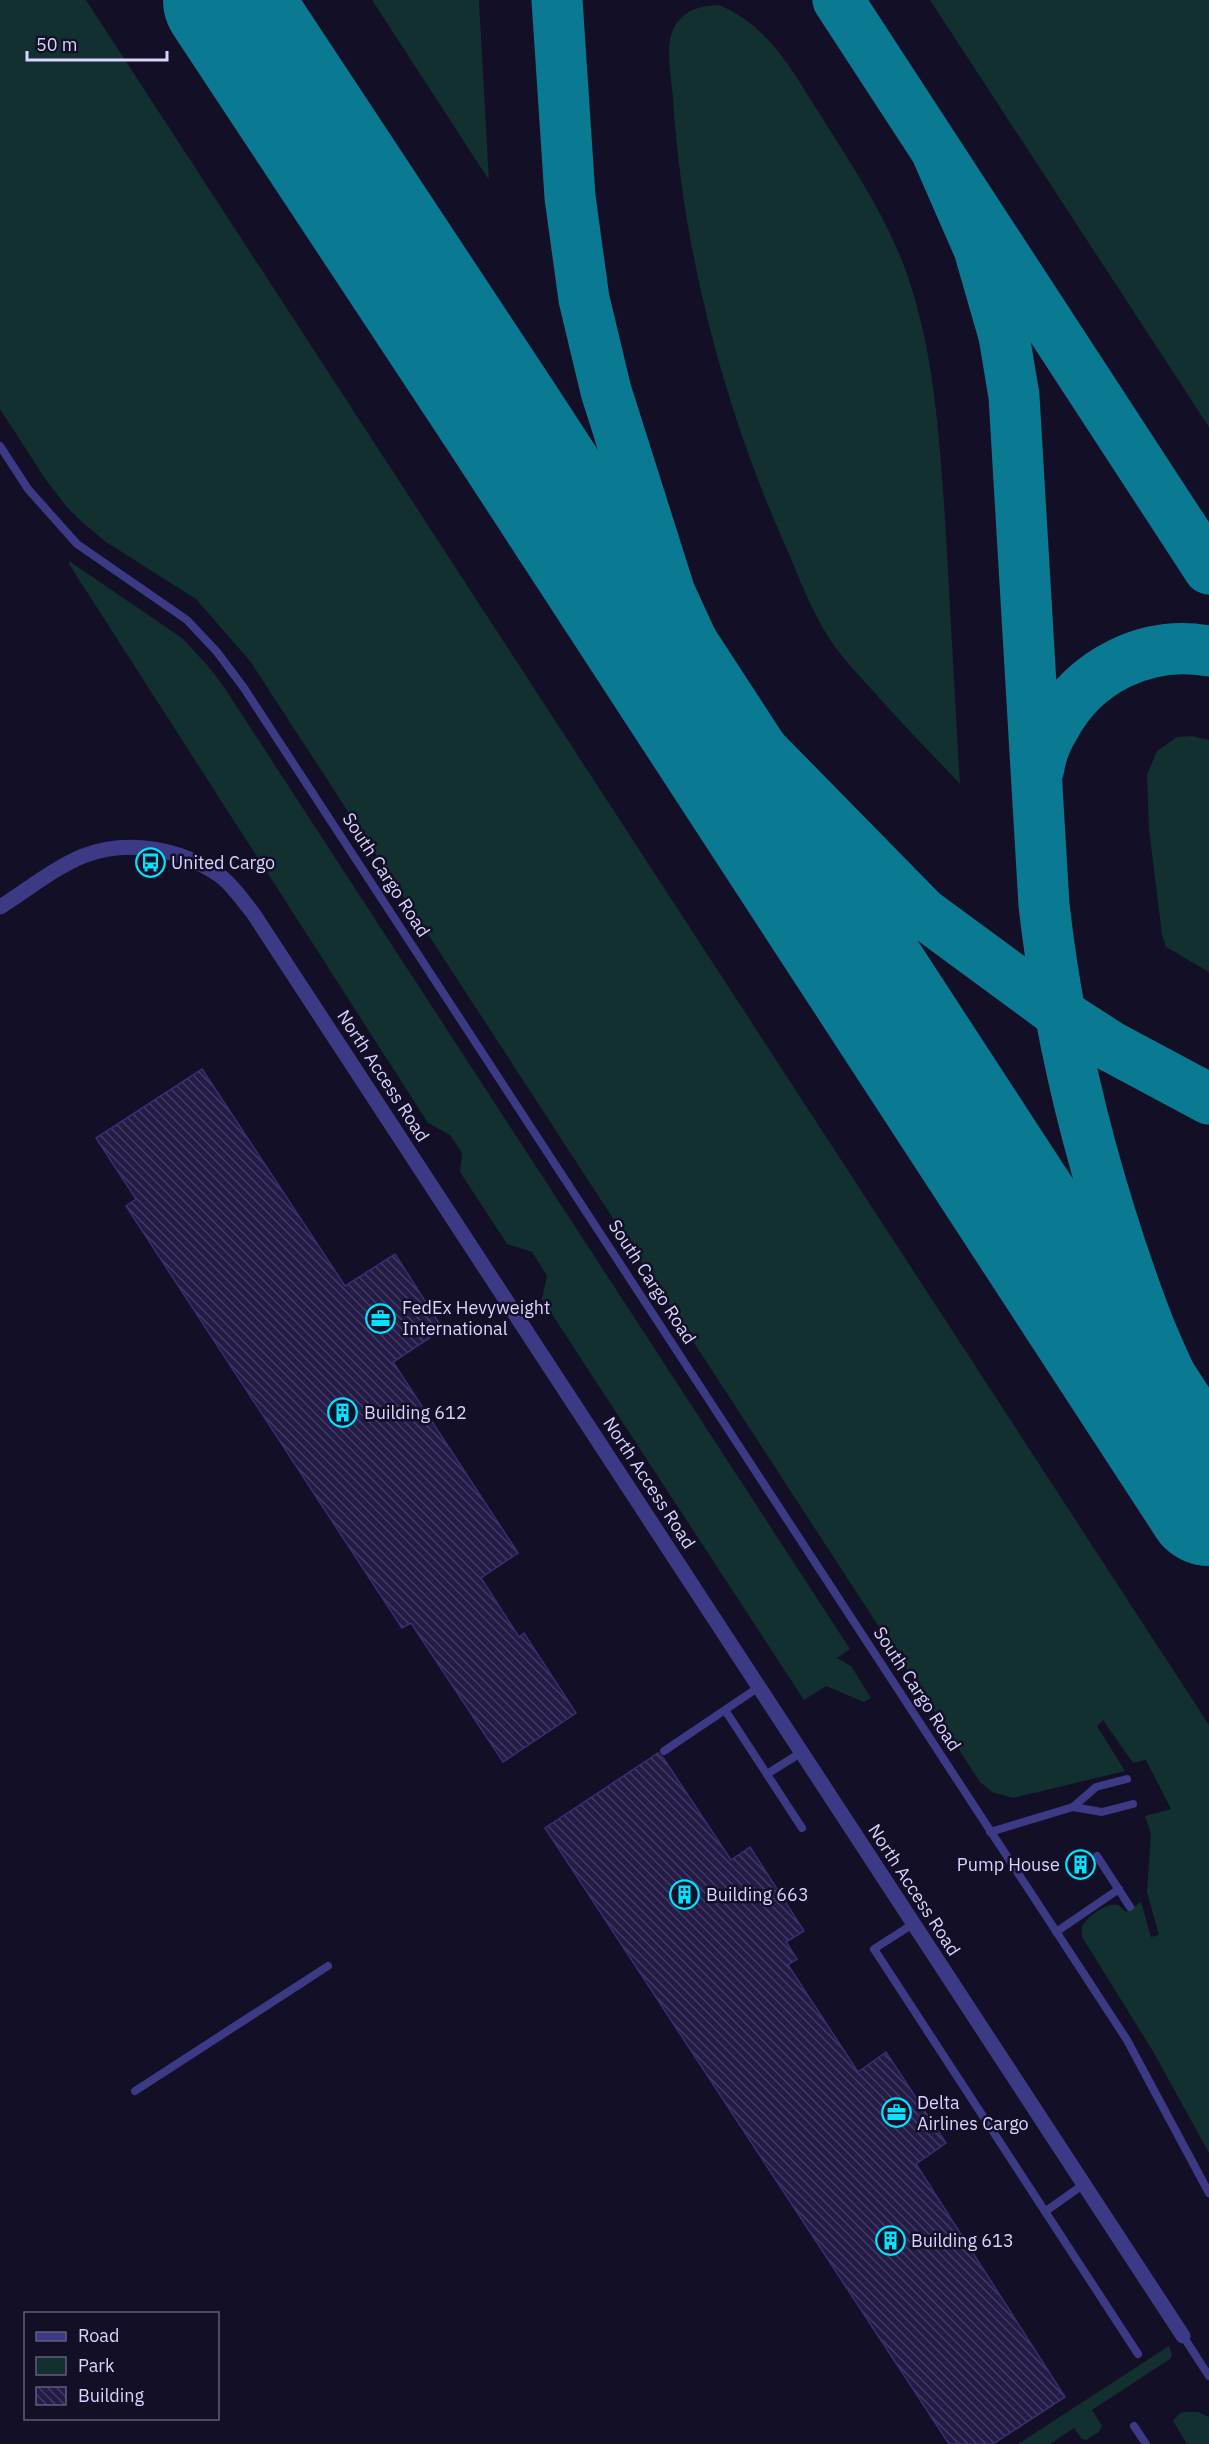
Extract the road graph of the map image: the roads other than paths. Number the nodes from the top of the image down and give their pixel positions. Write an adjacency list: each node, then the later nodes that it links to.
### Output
1 (0, 446): 12 (lane, South Cargo Road)
2 (0, 907): 3 (street, North Access Road)
3 (759, 1688): 4 (lane); 6 (street, North Access Road)
4 (725, 1710): 5 (lane); 7 (lane)
5 (664, 1751)
6 (802, 1752): 7 (lane); 16 (street, North Access Road)
7 (767, 1774): 11 (lane)
8 (1127, 1779): 10 (lane)
9 (1133, 1804): 10 (lane)
10 (1073, 1806): 12 (lane)
11 (802, 1828)
12 (990, 1832): 17 (lane, South Cargo Road)
13 (1097, 1856): 14 (lane)
14 (1119, 1889): 15 (lane); 17 (lane)
15 (1130, 1907)
16 (913, 1924): 20 (street, North Access Road); 22 (lane)
17 (1056, 1932): 21 (lane, South Cargo Road)
18 (328, 1966): 19 (lane)
19 (135, 2091)
20 (1084, 2184): 22 (lane); 23 (street, North Access Road)
21 (1209, 2193)
22 (1046, 2211): 24 (lane)
23 (1183, 2336): 25 (lane)
24 (1138, 2354)
25 (1209, 2376)
26 (1134, 2426): 27 (lane)
27 (1146, 2444)

